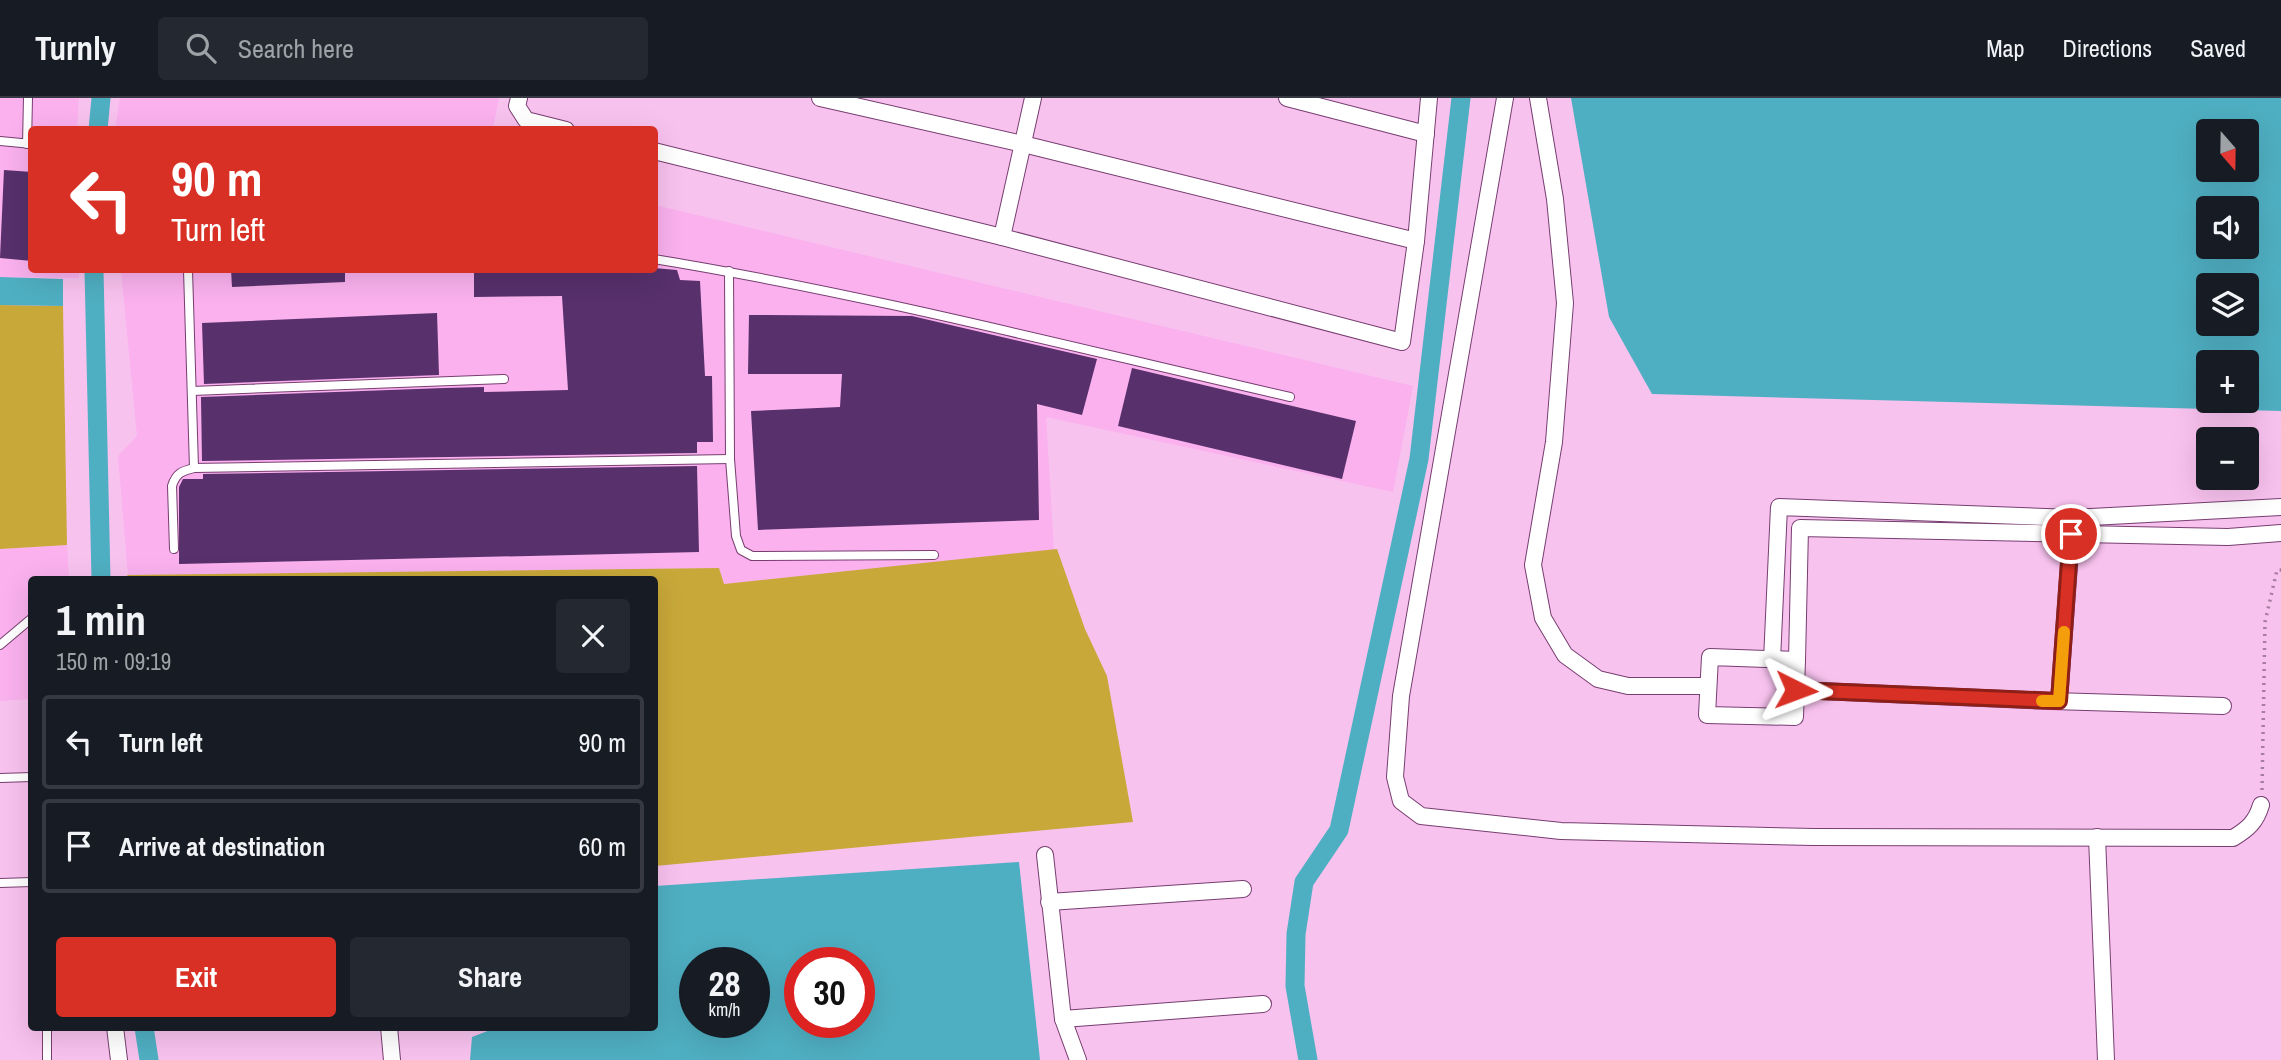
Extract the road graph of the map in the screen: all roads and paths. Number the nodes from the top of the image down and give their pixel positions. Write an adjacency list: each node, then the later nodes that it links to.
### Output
1 (28, 98): 9 (lane)
2 (519, 98): 10 (street)
3 (820, 98): 14 (street)
4 (1033, 98): 14 (street)
5 (1287, 98): 11 (street)
6 (1429, 98): 11 (street)
7 (1505, 98): 45 (street)
8 (1538, 98): 38 (street)
9 (29, 126)
10 (550, 126)
11 (1426, 134): 17 (street)
12 (0, 141): 13 (lane)
13 (28, 144)
14 (1023, 144): 16 (street); 17 (street)
15 (658, 152): 16 (street)
16 (1002, 237): 17 (street)
17 (1416, 241)
18 (658, 260): 19 (lane)
19 (729, 271): 23 (lane); 24 (lane)
20 (188, 273): 22 (lane)
21 (504, 379): 22 (lane)
22 (192, 391): 25 (lane)
23 (1290, 397)
24 (730, 459): 25 (lane); 32 (lane)
25 (194, 468): 31 (lane)
26 (2281, 508): 28 (street)
27 (1816, 509): 28 (street); 29 (street); 36 (street)
28 (2072, 526): 29 (street); 30 (street); 40 (street)
29 (1812, 528): 37 (street)
30 (2281, 533)
31 (174, 549)
32 (934, 555)
33 (2281, 570): 44 (path)
34 (28, 621): 35 (lane)
35 (0, 645)
36 (1772, 660): 37 (street); 38 (street)
37 (1797, 660): 39 (street)
38 (1708, 686): 39 (street)
39 (1796, 690): 40 (street)
40 (2059, 701): 41 (street)
41 (2223, 706)
42 (28, 776): 43 (lane)
43 (0, 778)
44 (2261, 805): 45 (street)
45 (2097, 837): 60 (street)
46 (1045, 855): 50 (street)
47 (0, 883): 48 (lane)
48 (28, 883)
49 (1242, 889): 50 (street)
50 (1049, 902): 52 (street)
51 (1263, 1004): 52 (street)
52 (1063, 1019): 59 (street)
53 (47, 1031): 56 (lane)
54 (115, 1031): 57 (street)
55 (389, 1031): 58 (street)
56 (47, 1060)
57 (119, 1060)
58 (392, 1060)
59 (1077, 1060)
60 (2106, 1060)

